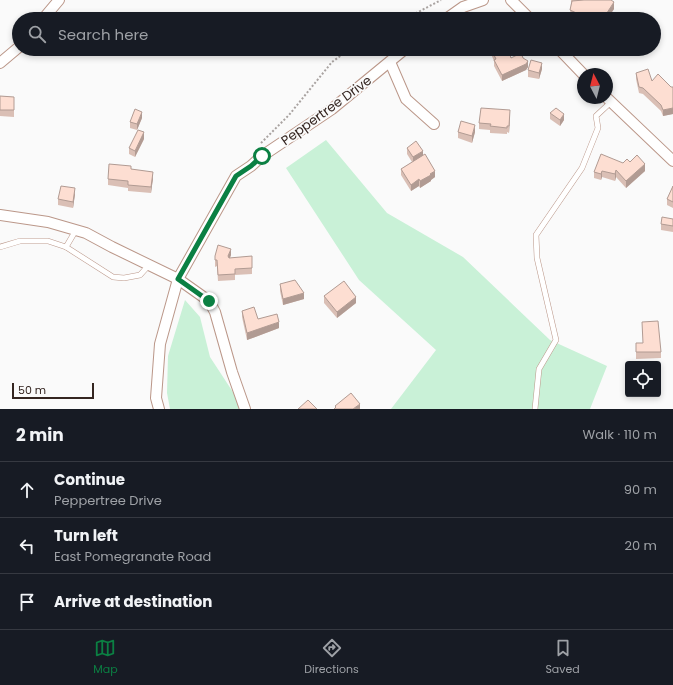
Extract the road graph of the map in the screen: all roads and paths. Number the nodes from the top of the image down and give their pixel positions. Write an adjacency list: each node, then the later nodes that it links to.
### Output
1 (59, 0): 5 (street)
2 (441, 0): 6 (path)
3 (482, 0): 7 (street)
4 (511, 0): 8 (street)
5 (49, 12)
6 (418, 12)
7 (456, 12)
8 (523, 12)
9 (12, 53): 14 (street)
10 (340, 56): 19 (path)
11 (397, 56): 13 (street, Peppertree Drive)
12 (566, 56): 15 (street)
13 (390, 62): 18 (street); 26 (street, Peppertree Drive)
14 (0, 63)
15 (577, 68)
16 (606, 104): 29 (lane)
17 (613, 104): 20 (street)
18 (434, 124)
19 (259, 149)
20 (673, 161)
21 (0, 215): 22 (street)
22 (76, 230): 24 (lane); 25 (street)
23 (0, 247): 24 (lane)
24 (66, 247): 25 (lane)
25 (149, 265): 26 (street)
26 (178, 279): 27 (street, Peppertree Drive); 28 (street)
27 (159, 409)
28 (245, 409)
29 (535, 409)

